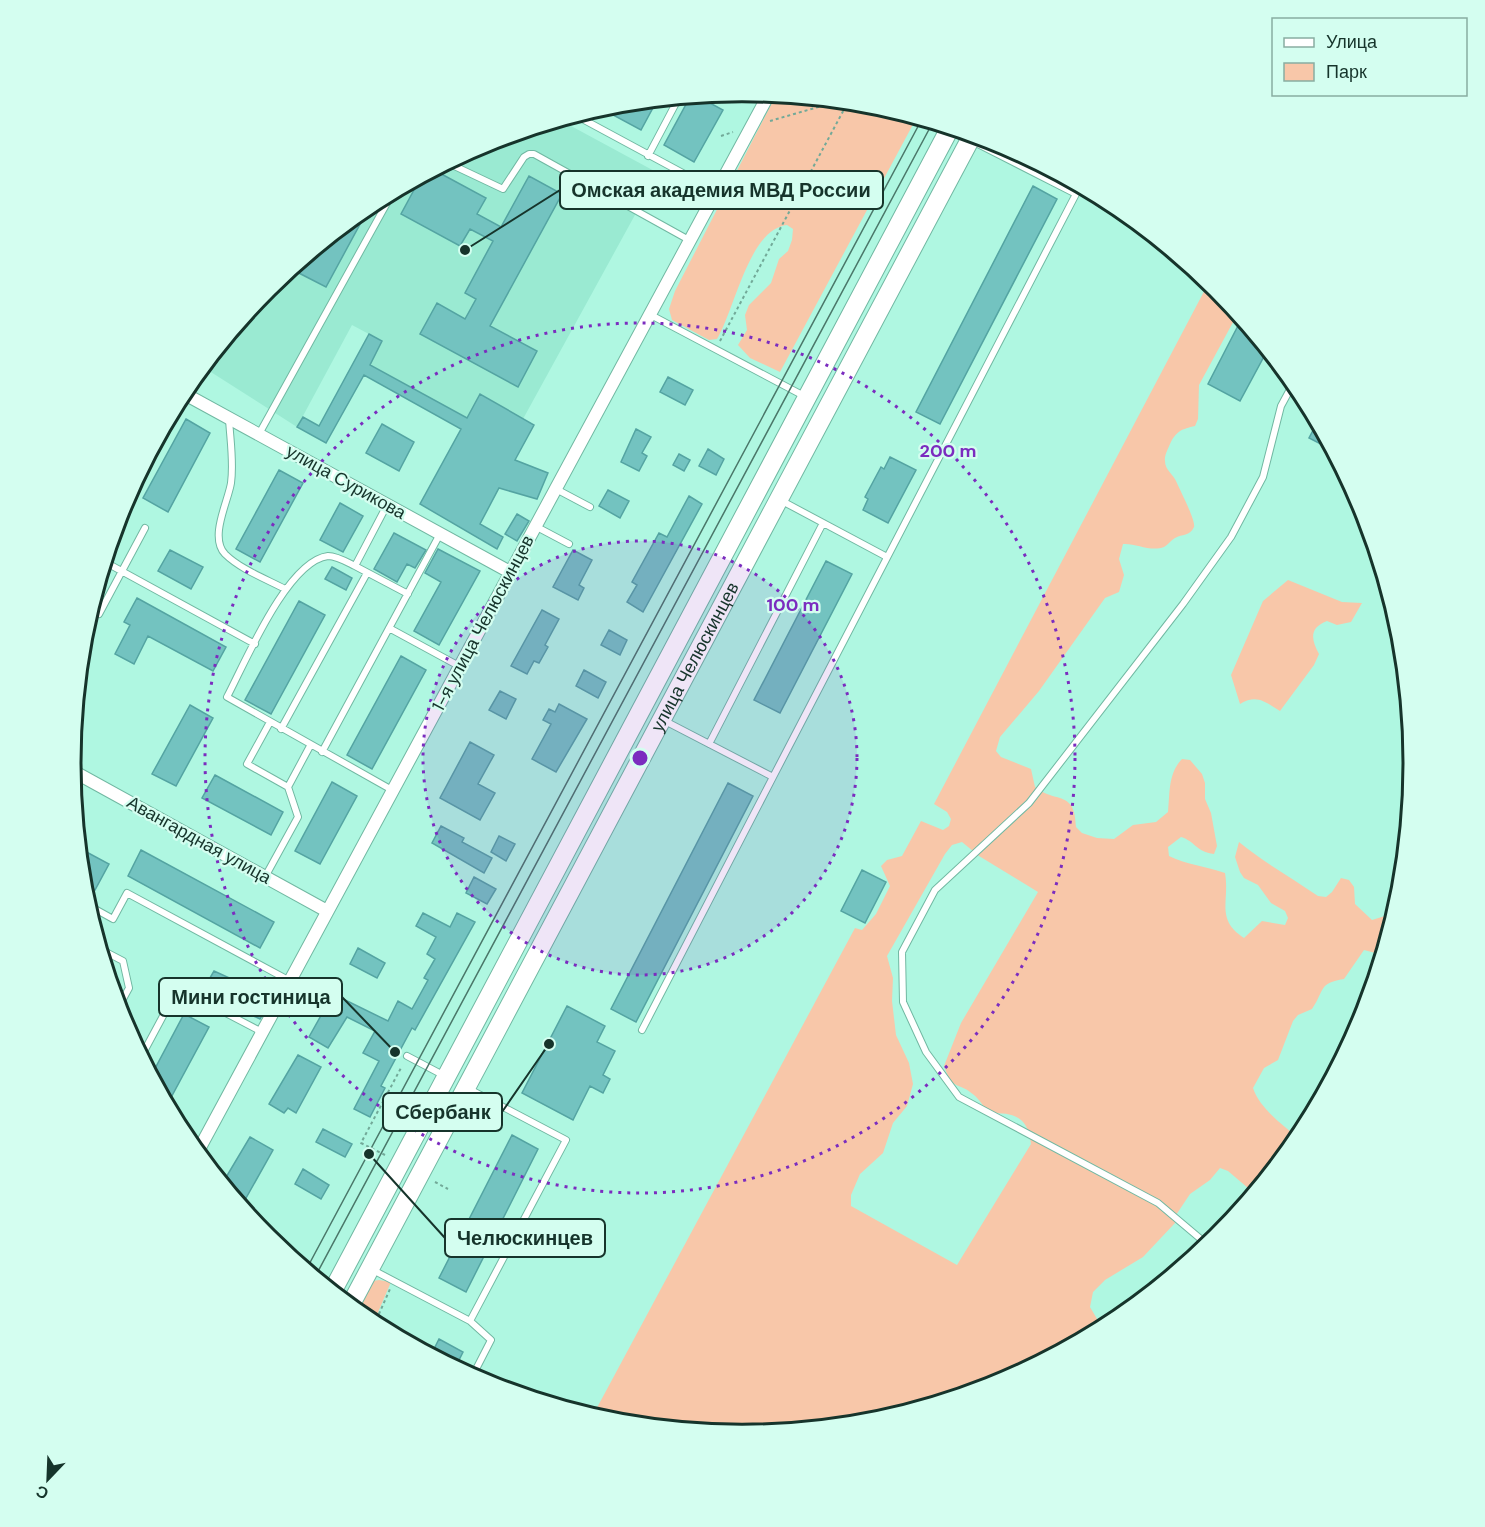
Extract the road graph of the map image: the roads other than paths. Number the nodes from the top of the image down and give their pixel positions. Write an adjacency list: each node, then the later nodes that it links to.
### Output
1 (764, 103): 10 (street, 1-я улица Челюскинцев)
2 (674, 106): 6 (lane)
3 (585, 122): 6 (lane)
4 (947, 135): 16 (main road, улица Челюскинцев)
5 (968, 142): 17 (main road, улица Челюскинцев)
6 (648, 156): 10 (lane)
7 (1010, 158): 9 (lane)
8 (457, 167): 12 (lane)
9 (1060, 186): 30 (lane)
10 (716, 191): 12 (street, 1-я улица Челюскинцев)
11 (384, 207): 19 (lane)
12 (689, 240): 13 (street, 1-я улица Челюскинцев)
13 (649, 314): 16 (lane); 20 (street, 1-я улица Челюскинцев)
14 (1289, 391): 66 (lane)
15 (191, 397): 18 (street, улица Сурикова)
16 (807, 397): 17 (main road); 21 (main road, улица Челюскинцев)
17 (828, 408): 22 (main road, улица Челюскинцев)
18 (229, 418): 19 (street, улица Сурикова); 36 (lane)
19 (259, 434): 23 (street, улица Сурикова)
20 (555, 489): 24 (lane); 26 (street, 1-я улица Челюскинцев)
21 (758, 489): 22 (main road); 42 (main road, улица Челюскинцев)
22 (779, 500): 25 (lane); 43 (main road, улица Челюскинцев)
23 (387, 505): 28 (street, улица Сурикова); 32 (lane)
24 (590, 507)
25 (823, 523): 30 (lane); 46 (lane)
26 (535, 526): 29 (lane); 34 (street, 1-я улица Челюскинцев)
27 (145, 528): 33 (lane)
28 (440, 534): 34 (street, улица Сурикова); 37 (lane)
29 (569, 544)
30 (887, 557): 50 (lane)
31 (112, 565): 33 (lane)
32 (355, 566): 35 (lane); 36 (lane)
33 (122, 570): 38 (lane); 40 (lane)
34 (510, 572): 41 (street, 1-я улица Челюскинцев)
35 (367, 573): 37 (lane); 45 (lane)
36 (285, 589): 40 (lane)
37 (408, 594): 39 (lane)
38 (99, 614)
39 (389, 628): 41 (lane); 48 (lane)
40 (255, 644): 44 (lane)
41 (460, 667): 52 (street, 1-я улица Челюскинцев)
42 (641, 709): 43 (main road); 63 (main road, улица Челюскинцев)
43 (662, 719): 46 (lane); 64 (main road, улица Челюскинцев)
44 (270, 722): 45 (lane); 51 (lane)
45 (281, 729): 47 (lane)
46 (709, 744): 50 (lane)
47 (310, 746): 48 (lane); 51 (lane)
48 (322, 752): 52 (lane)
49 (81, 776): 53 (street, Авангардная улица)
50 (773, 777): 59 (lane)
51 (288, 787): 53 (lane)
52 (392, 790): 55 (street, 1-я улица Челюскинцев)
53 (265, 877): 55 (street, Авангардная улица)
54 (98, 911): 57 (lane)
55 (327, 911): 57 (street, 1-я улица Челюскинцев)
56 (110, 954): 58 (lane)
57 (290, 981): 60 (street, 1-я улица Челюскинцев)
58 (124, 997)
59 (642, 1030)
60 (262, 1032): 61 (lane); 65 (street, 1-я улица Челюскинцев)
61 (146, 1049)
62 (408, 1056): 63 (lane)
63 (446, 1077): 64 (main road); 67 (main road, улица Челюскинцев)
64 (466, 1087): 68 (main road, улица Челюскинцев); 71 (lane)
65 (202, 1144)
66 (1201, 1239)
67 (350, 1258): 68 (main road); 69 (main road, улица Челюскинцев)
68 (370, 1268): 70 (main road, улица Челюскинцев); 71 (lane)
69 (336, 1285)
70 (354, 1298)
71 (470, 1321): 72 (lane)
72 (476, 1369)

